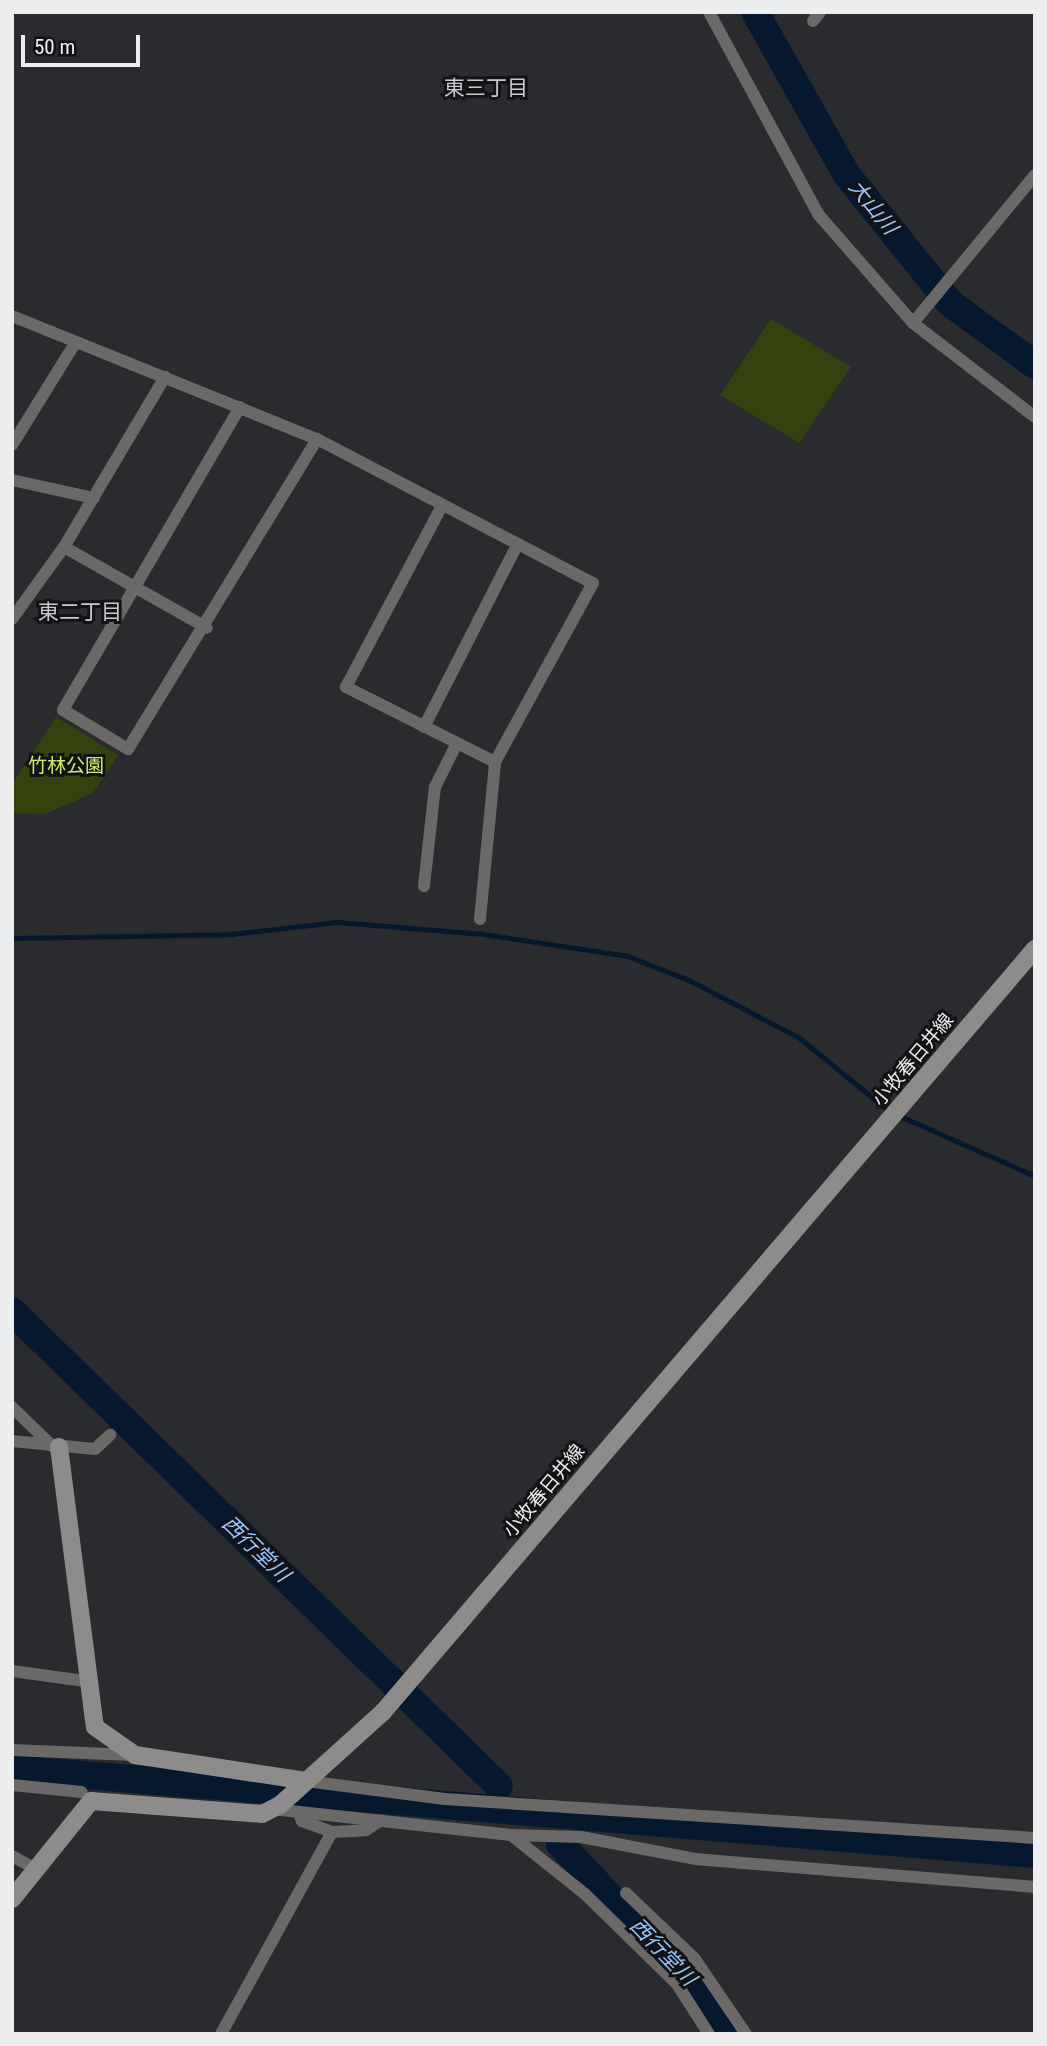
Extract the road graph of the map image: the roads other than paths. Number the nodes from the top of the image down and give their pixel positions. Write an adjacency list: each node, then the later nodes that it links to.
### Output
1 (709, 12): 4 (street)
2 (1035, 175): 4 (street)
3 (12, 316): 5 (street)
4 (913, 323): 8 (street)
5 (75, 345): 6 (street); 9 (street)
6 (165, 377): 7 (street); 12 (street)
7 (240, 407): 10 (street); 16 (street)
8 (1035, 417)
9 (14, 438)
10 (317, 439): 13 (street); 18 (street)
11 (12, 480): 12 (street)
12 (94, 498): 15 (street)
13 (442, 506): 14 (street); 19 (street)
14 (517, 545): 19 (street); 21 (street)
15 (64, 547): 16 (street); 17 (street)
16 (134, 589): 18 (street); 18 (street)
17 (12, 619)
18 (207, 628)
19 (425, 727): 20 (street)
20 (457, 743): 21 (street); 22 (street)
21 (495, 762): 23 (street)
22 (424, 886)
23 (480, 919)
24 (1035, 949): 33 (main road, 小牧春日井線)
25 (12, 1407): 28 (street)
26 (110, 1435): 28 (street)
27 (12, 1441): 28 (street)
28 (56, 1447): 30 (main road)
29 (12, 1671): 30 (street)
30 (92, 1682): 32 (main road)
31 (12, 1750): 32 (street)
32 (135, 1755): 33 (main road)
33 (306, 1781): 36 (main road, 小牧春日井線); 40 (street)
34 (12, 1784): 35 (street)
35 (82, 1792)
36 (283, 1809): 37 (street); 38 (street); 42 (main road)
37 (380, 1821): 38 (street); 39 (street)
38 (332, 1832): 46 (street)
39 (511, 1835): 43 (street); 47 (street)
40 (1035, 1838)
41 (12, 1856): 42 (street)
42 (35, 1869): 45 (main road)
43 (1035, 1888)
44 (626, 1893): 48 (street)
45 (12, 1899)
46 (221, 2034)
47 (709, 2034)
48 (746, 2034)

